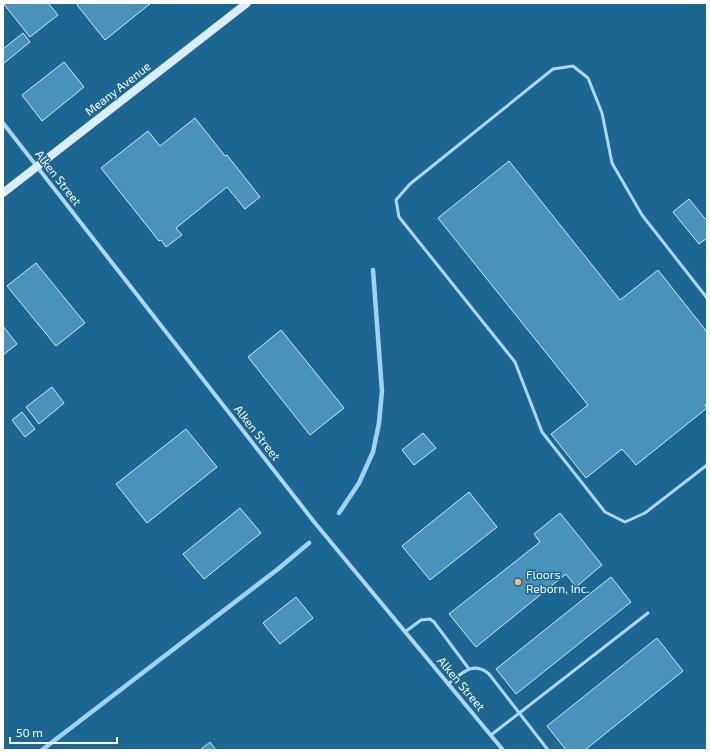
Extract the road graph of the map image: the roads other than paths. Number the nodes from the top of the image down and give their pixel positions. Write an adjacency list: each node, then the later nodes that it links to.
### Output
1 (247, 3): 3 (street, Meany Avenue)
2 (3, 123): 3 (street, Alken Street)
3 (37, 166): 4 (street, Meany Avenue); 8 (street, Alken Street)
4 (3, 193)
5 (707, 298): 6 (lane)
6 (707, 465)
7 (648, 612): 11 (lane)
8 (405, 632): 9 (lane); 10 (street, Alken Street)
9 (469, 669): 10 (lane); 11 (lane)
10 (448, 684): 12 (street, Alken Street)
11 (519, 713): 12 (lane); 14 (lane)
12 (491, 736): 13 (street, Alken Street)
13 (503, 750)
14 (548, 750)

